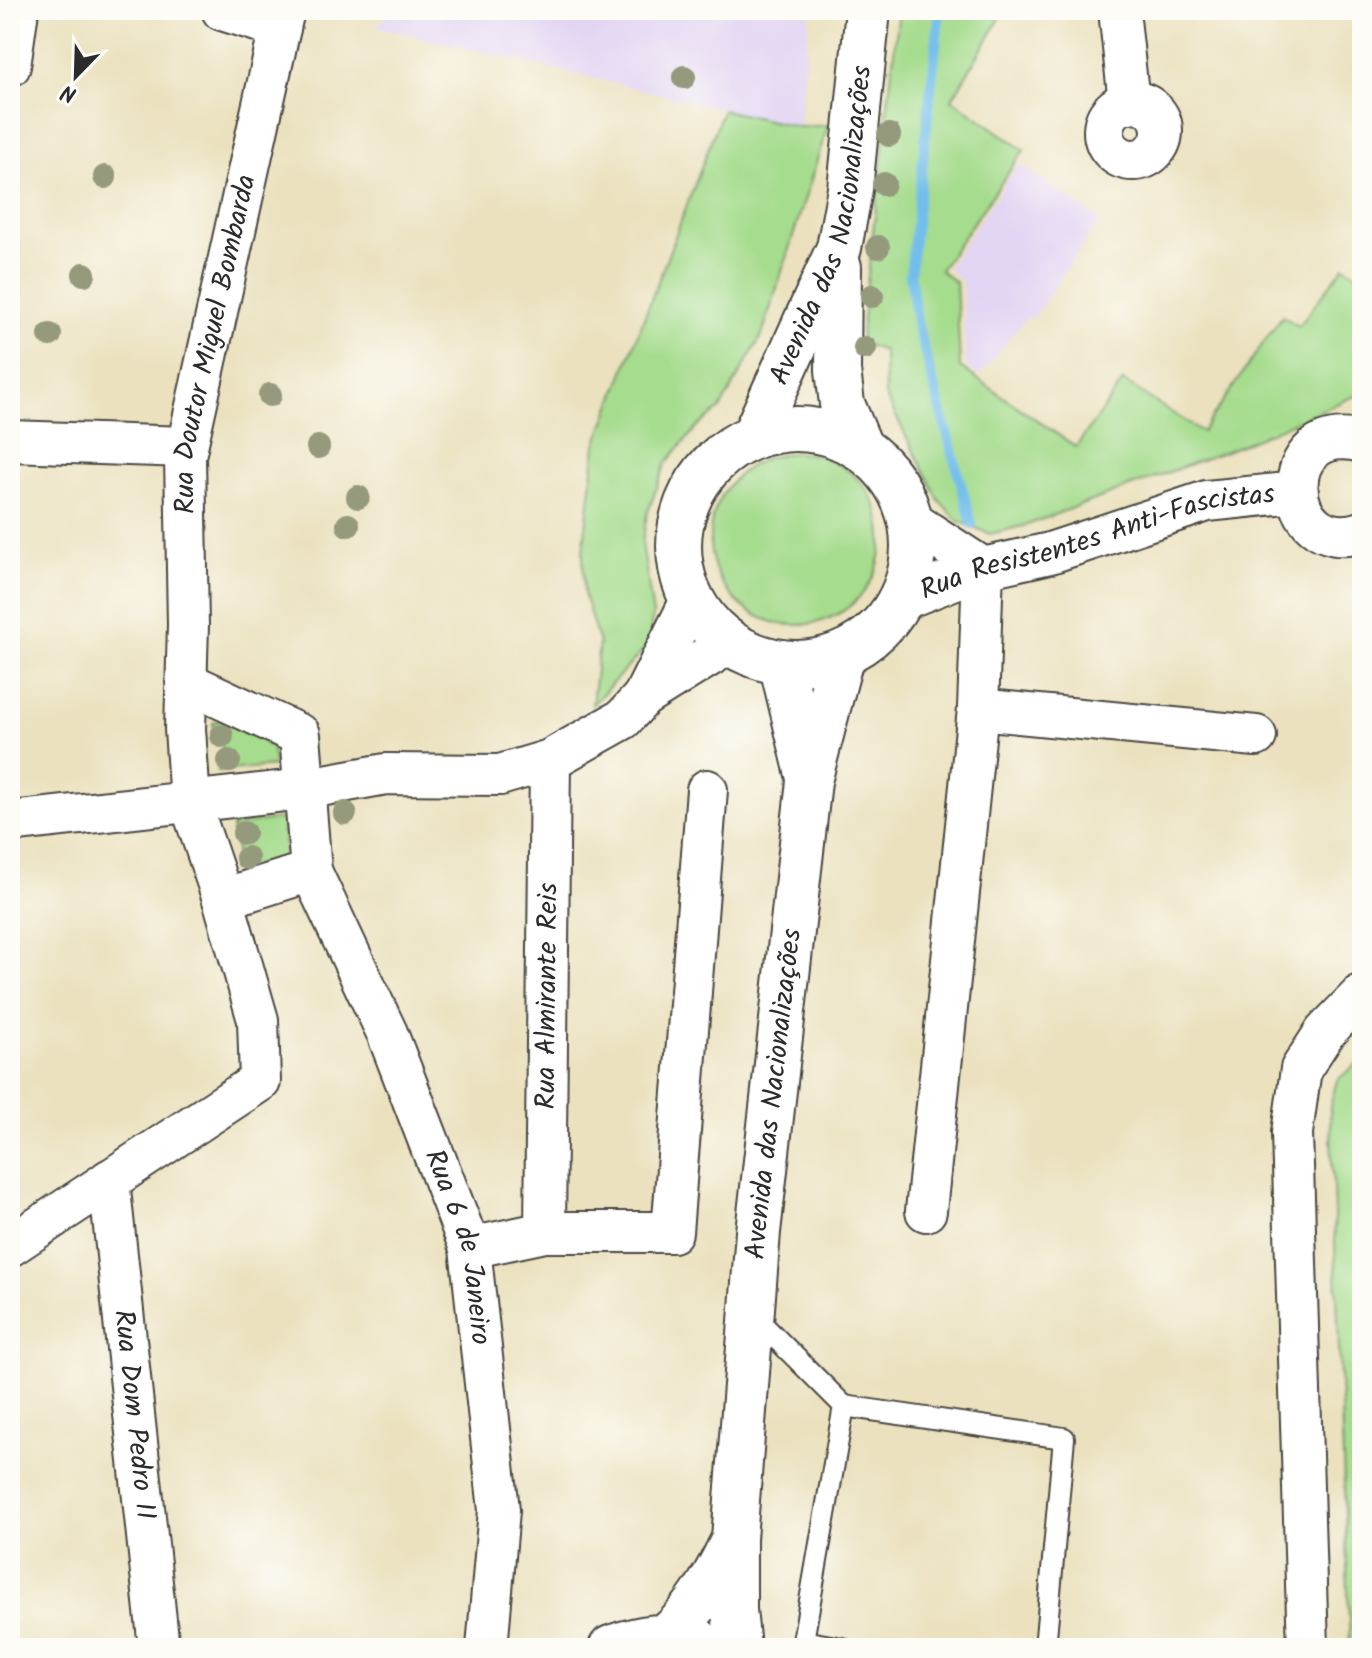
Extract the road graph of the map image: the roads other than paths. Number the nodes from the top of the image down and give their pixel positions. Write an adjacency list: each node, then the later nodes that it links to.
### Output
1 (18, 10): 6 (street)
2 (222, 10): 5 (street)
3 (868, 10): 8 (street, Avenida das Nacionalizações)
4 (1119, 10): 7 (street)
5 (282, 19): 12 (street, Rua Doutor Miguel Bombarda)
6 (10, 66)
7 (1129, 103)
8 (839, 248): 9 (street, Avenida das Nacionalizações); 13 (street)
9 (755, 434): 13 (street); 18 (street)
10 (10, 441): 12 (street)
11 (1362, 442): 14 (street)
12 (187, 447): 23 (street, Rua Doutor Miguel Bombarda)
13 (860, 447): 15 (street)
14 (1296, 492): 16 (street); 17 (street, Rua Resistentes Anti-Fascistas)
15 (911, 521): 17 (street); 19 (street)
16 (1353, 543)
17 (983, 568): 19 (street, Rua Resistentes Anti-Fascistas); 25 (street)
18 (691, 600): 20 (street); 24 (street)
19 (901, 600): 21 (street)
20 (730, 643): 22 (street); 24 (street)
21 (842, 654): 22 (street); 28 (street, Avenida das Nacionalizações)
22 (781, 662): 28 (street)
23 (186, 682): 29 (street, Rua 6 de Janeiro); 31 (street, Rua Doutor Miguel Bombarda)
24 (643, 697): 27 (street)
25 (978, 709): 26 (street); 37 (street)
26 (1256, 736)
27 (550, 760): 29 (street); 38 (street, Rua Almirante Reis)
28 (809, 781): 41 (street, Avenida das Nacionalizações)
29 (303, 789): 31 (street); 33 (street, Rua 6 de Janeiro)
30 (707, 790): 38 (street)
31 (190, 802): 32 (street); 34 (street, Rua Doutor Miguel Bombarda)
32 (13, 810)
33 (311, 871): 34 (street); 40 (street, Rua 6 de Janeiro)
34 (223, 899): 36 (street, Rua Doutor Miguel Bombarda)
35 (1361, 996): 52 (street)
36 (109, 1180): 39 (street); 45 (street, Rua Dom Pedro II)
37 (926, 1211)
38 (545, 1232): 40 (street)
39 (10, 1246)
40 (470, 1248): 46 (street, Rua 6 de Janeiro)
41 (754, 1316): 42 (lane); 43 (street, Avenida das Nacionalizações)
42 (844, 1406): 50 (lane); 51 (lane)
43 (734, 1539): 44 (street, Avenida das Nacionalizações); 49 (street, Avenida das Nacionalizações)
44 (669, 1635): 47 (street); 48 (street)
45 (159, 1648)
46 (487, 1648)
47 (611, 1648)
48 (710, 1648)
49 (738, 1648)
50 (842, 1648)
51 (1045, 1648)
52 (1308, 1648)

